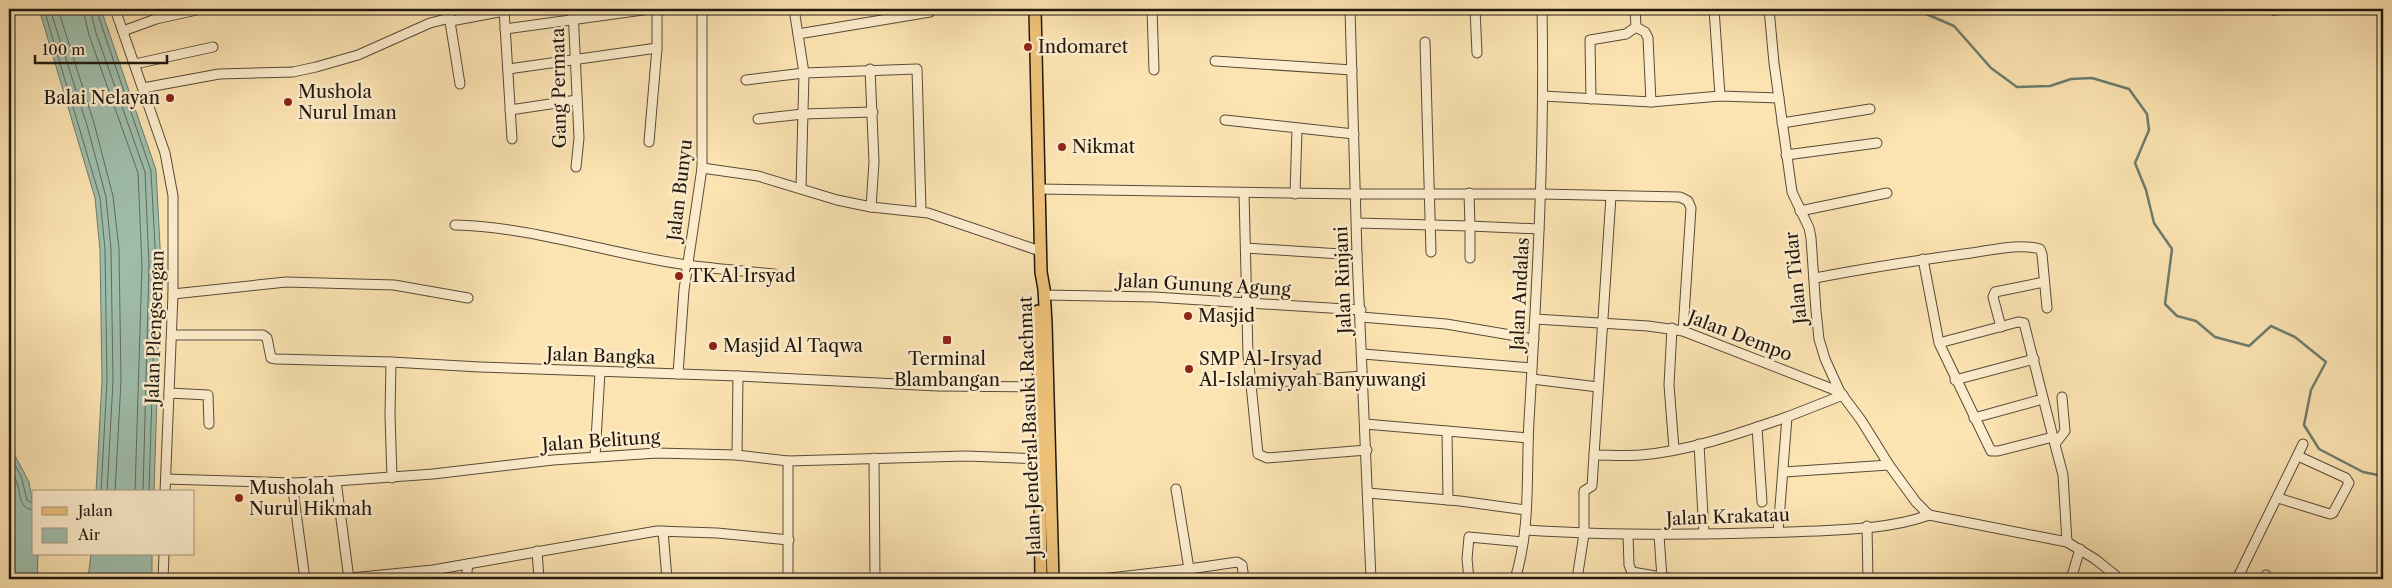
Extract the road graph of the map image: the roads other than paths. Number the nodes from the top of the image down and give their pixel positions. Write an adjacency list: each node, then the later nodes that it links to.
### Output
1 (115, 9): 22 (street)
2 (201, 9): 22 (street)
3 (573, 9): 19 (street, Gang Permata)
4 (650, 9): 19 (street)
5 (656, 9): 26 (street)
6 (702, 9): 59 (street, Jalan Bunyu)
7 (794, 9): 23 (street)
8 (1035, 9): 61 (main road, Jalan Jenderal Basuki Rachmat)
9 (1152, 9): 33 (street)
10 (1350, 9): 34 (street, Jalan Rinjani)
11 (1475, 9): 27 (street)
12 (1542, 9): 39 (street, Jalan Andalas)
13 (1635, 9): 20 (street)
14 (1714, 9): 40 (street)
15 (1769, 9): 41 (street, Jalan Tidar)
16 (504, 10): 18 (street); 21 (street)
17 (930, 12): 23 (street)
18 (450, 16): 37 (street); 38 (street)
19 (574, 20): 21 (street); 28 (street, Gang Permata)
20 (1636, 28): 42 (street); 44 (street)
21 (505, 29): 32 (street)
22 (123, 31): 30 (street)
23 (798, 34): 35 (street)
24 (1425, 42): 63 (street)
25 (213, 47): 30 (street)
26 (657, 48): 28 (street); 55 (street)
27 (1477, 53)
28 (576, 60): 32 (street); 43 (street, Gang Permata)
29 (1216, 61): 34 (street)
30 (136, 64): 38 (street)
31 (870, 69): 35 (street); 47 (street); 72 (street)
32 (508, 70): 46 (street)
33 (1154, 70)
34 (1352, 70): 53 (street, Jalan Rinjani)
35 (804, 73): 36 (street); 48 (street)
36 (746, 80)
37 (460, 84)
38 (143, 88): 89 (street, Jalan Plengsengan)
39 (1543, 96): 42 (street); 68 (street, Jalan Andalas)
40 (1720, 96): 41 (street); 44 (street)
41 (1779, 98): 51 (street, Jalan Tidar)
42 (1591, 99): 44 (street)
43 (577, 100): 46 (street); 58 (street, Gang Permata)
44 (1651, 102)
45 (1870, 109): 51 (street)
46 (510, 110): 54 (street)
47 (873, 112): 48 (street); 70 (street)
48 (803, 114): 49 (street); 60 (street)
49 (758, 118)
50 (1225, 120): 52 (street)
51 (1782, 123): 57 (street, Jalan Tidar)
52 (1298, 129): 53 (street); 66 (street)
53 (1354, 134): 67 (street, Jalan Rinjani)
54 (512, 139)
55 (649, 142)
56 (1877, 143): 57 (street)
57 (1786, 155): 71 (street, Jalan Tidar)
58 (576, 167)
59 (702, 168): 60 (street); 84 (street, Jalan Bunyu)
60 (801, 188): 70 (street)
61 (1039, 189): 62 (street); 79 (main road, Jalan Jenderal Basuki Rachmat)
62 (1244, 193): 66 (street); 78 (street)
63 (1428, 193): 64 (street); 67 (street); 74 (street)
64 (1469, 193): 68 (street); 76 (street)
65 (1887, 193): 71 (street)
66 (1295, 194): 67 (street)
67 (1356, 194): 73 (street, Jalan Rinjani)
68 (1542, 194): 69 (street); 77 (street, Jalan Andalas)
69 (1611, 196): 96 (street); 99 (street)
70 (871, 207): 72 (street)
71 (1800, 211): 87 (street, Jalan Tidar)
72 (920, 212): 79 (street)
73 (1357, 223): 74 (street); 81 (street, Jalan Rinjani)
74 (1430, 224): 76 (street); 80 (street)
75 (454, 225): 84 (street)
76 (1470, 226): 77 (street); 82 (street)
77 (1539, 228): 95 (street, Jalan Andalas)
78 (1246, 248): 81 (street); 92 (street)
79 (1040, 251): 85 (main road, Jalan Jenderal Basuki Rachmat)
80 (1431, 252)
81 (1357, 255): 94 (street, Jalan Rinjani)
82 (1470, 258)
83 (1923, 259): 87 (street); 88 (street); 102 (street)
84 (687, 265): 86 (street); 108 (street, Jalan Bunyu)
85 (1041, 272): 90 (main road, Jalan Jenderal Basuki Rachmat); 114 (main road, Jalan Jenderal Basuki Rachmat)
86 (774, 274)
87 (1815, 278): 117 (street, Jalan Tidar)
88 (2044, 282): 93 (street); 97 (street)
89 (173, 294): 91 (street); 100 (street, Jalan Plengsengan)
90 (1044, 295): 92 (street, Jalan Gunung Agung); 114 (main road, Jalan Jenderal Basuki Rachmat)
91 (468, 298)
92 (1248, 304): 94 (street, Jalan Gunung Agung); 113 (street)
93 (2047, 308)
94 (1361, 313): 101 (street, Jalan Gunung Agung); 103 (street, Jalan Rinjani)
95 (1535, 319): 96 (street, Jalan Dempo); 101 (street, Jalan Andalas)
96 (1603, 324): 98 (street, Jalan Dempo); 115 (street)
97 (2001, 327): 102 (street); 104 (street)
98 (1672, 328): 99 (street, Jalan Dempo); 130 (street)
99 (1683, 331): 117 (street, Jalan Dempo)
100 (172, 336): 105 (street, Jalan Bangka); 116 (street, Jalan Plengsengan)
101 (1534, 339): 106 (street, Jalan Andalas)
102 (1939, 343): 112 (street)
103 (1363, 354): 106 (street); 110 (street, Jalan Rinjani)
104 (2034, 359): 112 (street); 119 (street)
105 (391, 362): 107 (street, Jalan Bangka); 141 (street)
106 (1532, 368): 111 (street, Jalan Andalas)
107 (600, 372): 108 (street, Jalan Bangka); 135 (street)
108 (678, 374): 109 (street, Jalan Bangka)
109 (738, 376): 114 (street, Jalan Bangka); 132 (street)
110 (1363, 376): 113 (street); 123 (street, Jalan Rinjani)
111 (1532, 379): 115 (street); 126 (street, Jalan Andalas)
112 (1955, 380): 121 (street)
113 (1250, 384): 131 (street)
114 (1043, 387): 137 (main road, Jalan Jenderal Basuki Rachmat); 180 (main road, Jalan Jenderal Basuki Rachmat)
115 (1598, 387): 133 (street)
116 (169, 393): 122 (street); 142 (street, Jalan Plengsengan)
117 (1842, 394): 120 (street); 139 (street, Jalan Tidar)
118 (2062, 397): 127 (street)
119 (2043, 399): 121 (street); 127 (street)
120 (1787, 417): 124 (street); 140 (street)
121 (1974, 418): 127 (street)
122 (209, 424)
123 (1365, 424): 125 (street); 131 (street, Jalan Rinjani)
124 (1757, 427): 128 (street); 150 (street)
125 (1447, 431): 126 (street); 149 (street)
126 (1528, 438): 151 (street, Jalan Andalas)
127 (2054, 441): 163 (street)
128 (1699, 444): 130 (street); 158 (street)
129 (2303, 444): 134 (street)
130 (1674, 449): 133 (street)
131 (1366, 450): 147 (street, Jalan Rinjani)
132 (737, 455): 135 (street, Jalan Belitung); 138 (street, Jalan Belitung)
133 (1594, 455): 157 (street)
134 (2298, 456): 148 (street); 148 (street)
135 (595, 457): 141 (street, Jalan Belitung)
136 (874, 458): 137 (street, Jalan Belitung); 138 (street, Jalan Belitung); 178 (street)
137 (1040, 459): 179 (main road, Jalan Jenderal Basuki Rachmat)
138 (788, 461): 161 (street)
139 (1888, 465): 140 (street); 152 (street, Jalan Tidar)
140 (1784, 472): 156 (street)
141 (392, 478): 143 (street, Jalan Belitung)
142 (166, 479): 144 (street, Jalan Belitung); 146 (street, Jalan Plengsengan)
143 (336, 481): 144 (street, Jalan Belitung); 173 (street)
144 (292, 483): 171 (street)
145 (1176, 489): 168 (street)
146 (165, 490)
147 (1368, 493): 149 (street); 184 (street, Jalan Rinjani)
148 (2278, 498): 192 (street)
149 (1448, 500): 151 (street)
150 (1762, 502)
151 (1526, 510): 154 (street, Jalan Andalas)
152 (1929, 515): 153 (street, Jalan Krakatau); 163 (street)
153 (1867, 526): 156 (street, Jalan Krakatau); 189 (street)
154 (1526, 530): 157 (street, Jalan Krakatau); 162 (street, Jalan Andalas)
155 (663, 531): 161 (street); 165 (street); 176 (street)
156 (1778, 532): 158 (street, Jalan Krakatau)
157 (1584, 534): 159 (street, Jalan Krakatau); 187 (street)
158 (1704, 534): 160 (street, Jalan Krakatau)
159 (1628, 535): 160 (street, Jalan Krakatau); 169 (street)
160 (1659, 535): 169 (street)
161 (789, 540): 177 (street)
162 (1523, 542): 185 (street); 186 (street, Jalan Andalas)
163 (2067, 542): 164 (street)
164 (2080, 549): 190 (street); 191 (street)
165 (537, 551): 167 (street); 175 (street)
166 (164, 556): 170 (street)
167 (468, 564): 173 (street); 174 (street)
168 (1189, 569): 181 (street); 182 (street); 183 (street)
169 (1662, 578): 188 (street)
170 (163, 579)
171 (305, 579)
172 (340, 579): 173 (street)
173 (350, 579)
174 (466, 579)
175 (539, 579)
176 (667, 579)
177 (788, 579)
178 (875, 579)
179 (1041, 579)
180 (1053, 579)
181 (1101, 579)
182 (1191, 579)
183 (1244, 579)
184 (1371, 579)
185 (1469, 579)
186 (1515, 579)
187 (1577, 579)
188 (1673, 579)
189 (1868, 579)
190 (2071, 579)
191 (2120, 579)
192 (2237, 579)

